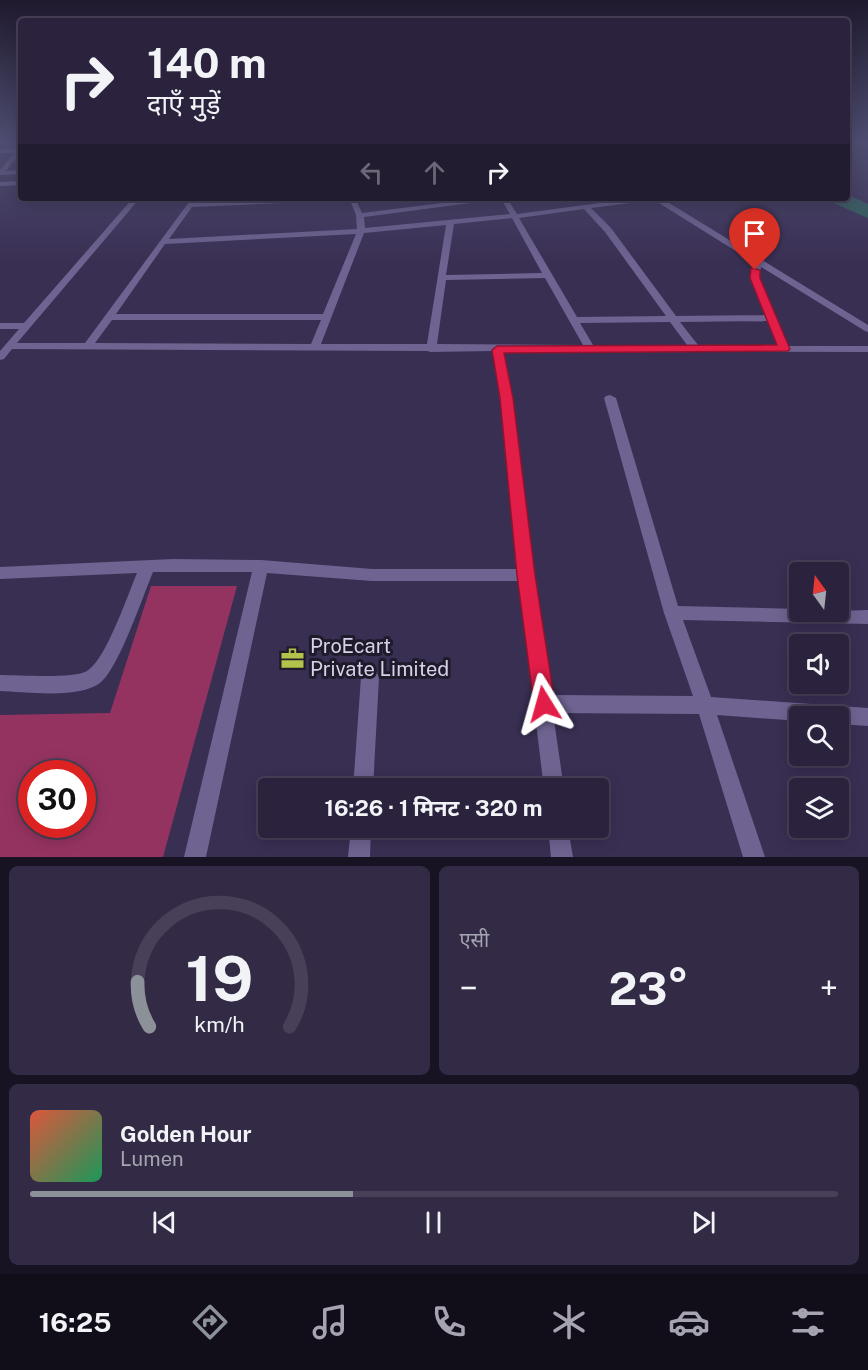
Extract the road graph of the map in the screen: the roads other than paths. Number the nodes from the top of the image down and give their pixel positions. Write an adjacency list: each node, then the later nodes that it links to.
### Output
1 (18, 185): 2 (street)
2 (0, 186)
3 (134, 201): 25 (street)
4 (192, 201): 15 (street)
5 (353, 201): 11 (street)
6 (474, 201): 11 (street)
7 (506, 201): 12 (street)
8 (631, 201): 10 (street)
9 (659, 201): 16 (street)
10 (586, 207): 12 (street); 22 (street)
11 (360, 215): 14 (street)
12 (515, 216): 13 (street); 17 (street)
13 (450, 222): 14 (street); 18 (street)
14 (361, 231): 15 (street); 20 (street)
15 (163, 242): 19 (street)
16 (760, 261): 21 (street); 26 (street)
17 (549, 275): 18 (street); 23 (street)
18 (441, 278): 30 (street)
19 (108, 317): 20 (street); 28 (street)
20 (325, 317): 29 (street)
21 (771, 318): 22 (street); 33 (street)
22 (673, 319): 23 (street); 32 (street)
23 (574, 320): 31 (street)
24 (0, 326): 25 (street)
25 (28, 326): 27 (street)
26 (868, 329)
27 (10, 346): 28 (street); 36 (street)
28 (87, 347): 29 (street)
29 (314, 348): 30 (street)
30 (431, 349): 35 (street)
31 (590, 349): 32 (street); 35 (street)
32 (695, 349): 33 (street)
33 (784, 349): 34 (street)
34 (868, 349)
35 (497, 350): 41 (street)
36 (0, 357)
37 (610, 398): 42 (street)
38 (148, 565): 39 (street); 40 (street); 45 (street)
39 (261, 566): 41 (street); 53 (street)
40 (0, 573)
41 (526, 575): 46 (street)
42 (672, 613): 43 (street); 47 (street)
43 (868, 617)
44 (370, 677): 49 (street)
45 (0, 683)
46 (544, 704): 47 (street); 50 (street)
47 (705, 705): 48 (street); 56 (street)
48 (868, 717)
49 (364, 778)
50 (553, 778)
51 (360, 838): 54 (street)
52 (559, 838): 55 (street)
53 (195, 857)
54 (359, 857)
55 (562, 857)
56 (754, 857)

